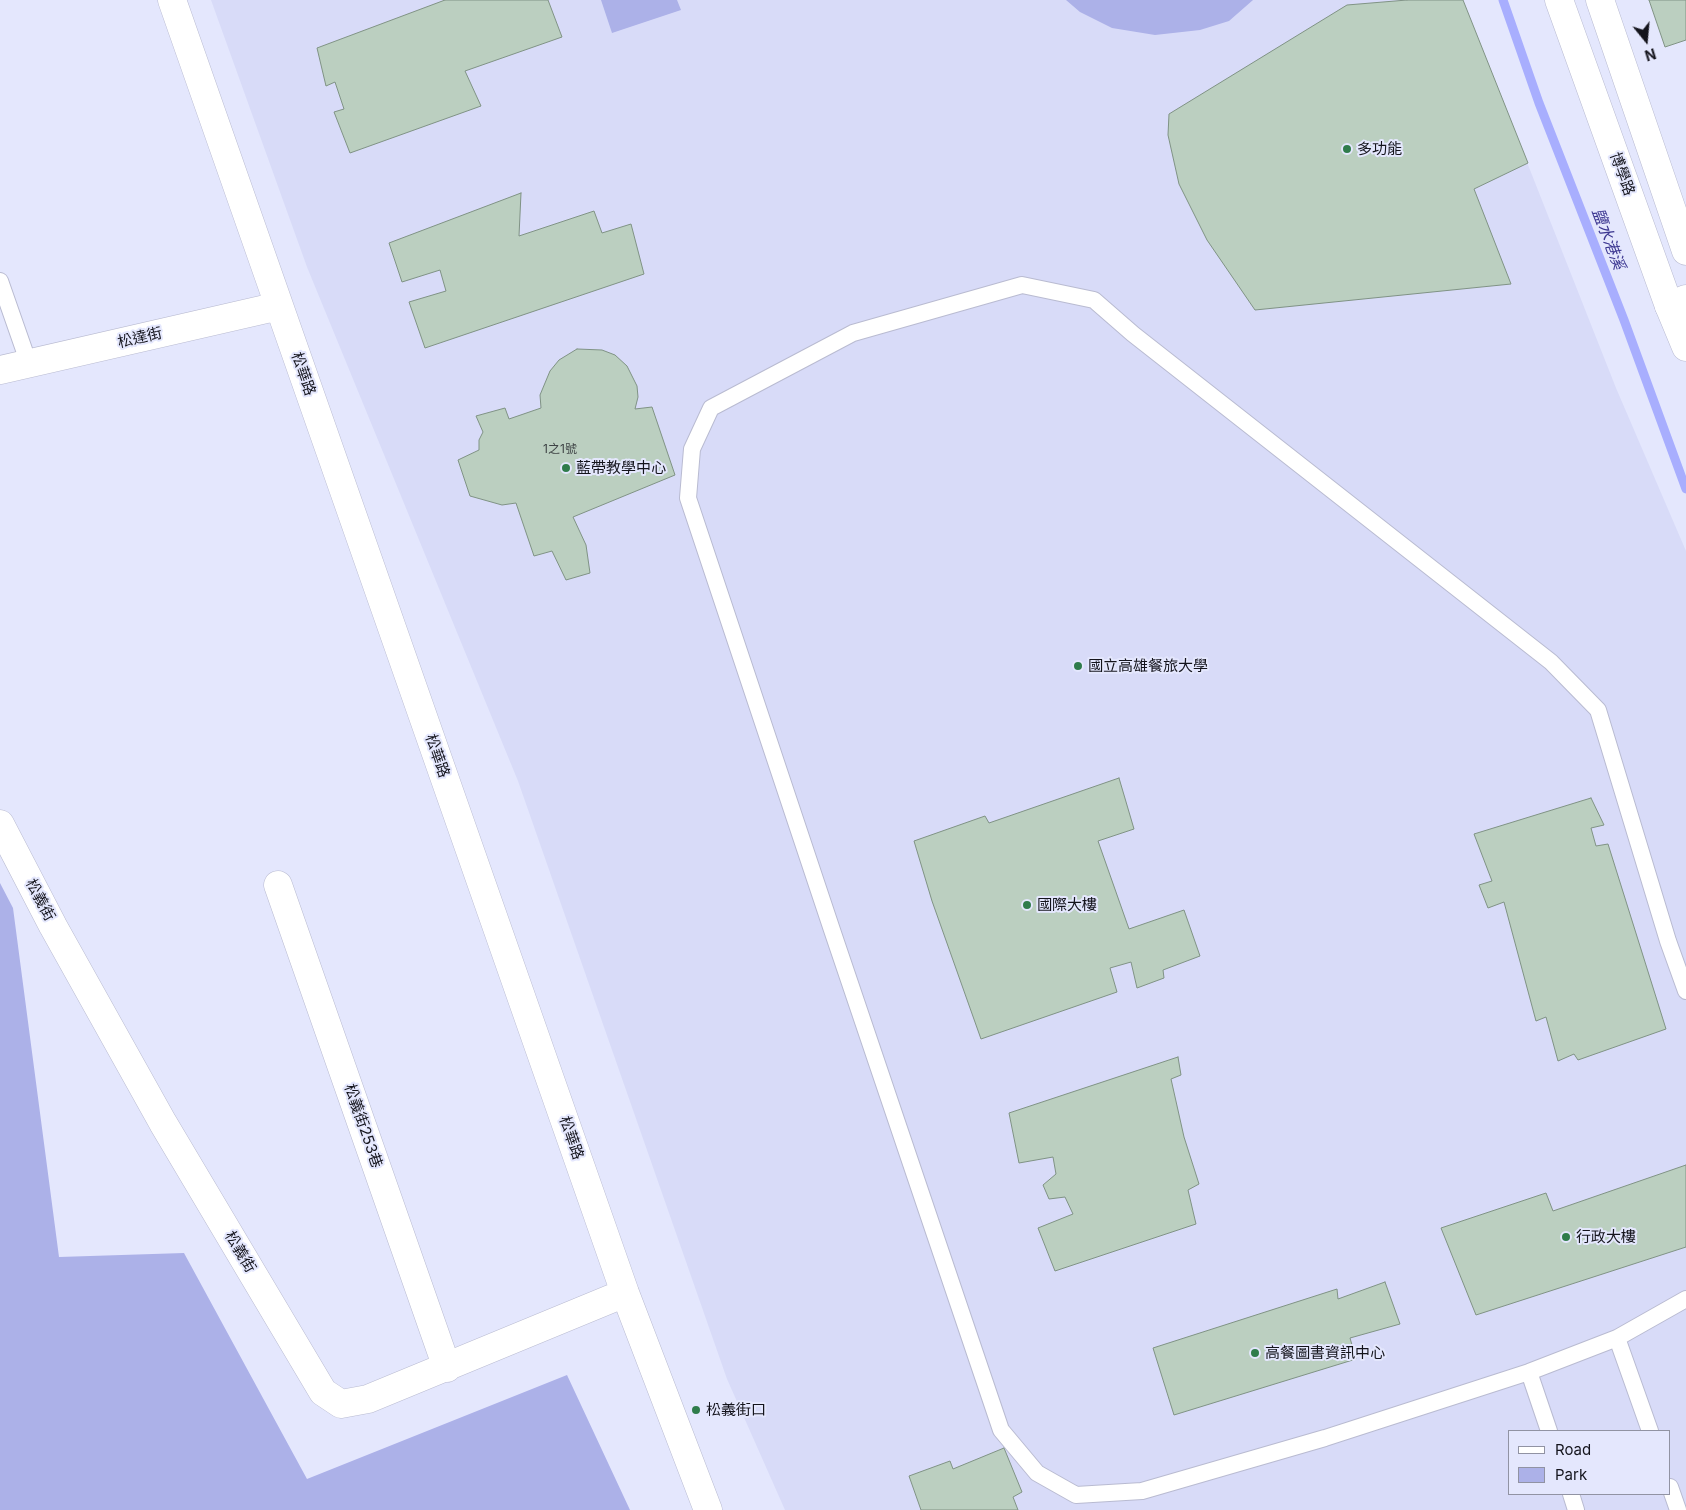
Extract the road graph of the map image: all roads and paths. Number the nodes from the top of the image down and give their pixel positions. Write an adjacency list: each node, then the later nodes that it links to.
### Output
1 (172, 0): 7 (street, 松華路)
2 (1560, 0): 6 (street, 博學路)
3 (1600, 0): 4 (street)
4 (1686, 251)
5 (0, 281): 9 (lane)
6 (1678, 302): 8 (street, 博學路)
7 (279, 306): 9 (street, 松達街); 14 (street, 松華路)
8 (1686, 347)
9 (29, 364): 10 (street, 松達街)
10 (0, 370)
11 (0, 824): 17 (street, 松義街)
12 (278, 885): 17 (street, 松義街253巷)
13 (1686, 991): 18 (lane)
14 (625, 1293): 17 (street, 松義街); 23 (street, 松華路)
15 (1686, 1299): 16 (lane)
16 (1617, 1338): 18 (lane); 20 (lane)
17 (447, 1368)
18 (1529, 1372): 19 (lane)
19 (1549, 1430)
20 (1650, 1430)
21 (1671, 1490): 25 (lane)
22 (1571, 1495): 24 (lane)
23 (708, 1510)
24 (1576, 1510)
25 (1678, 1510)

